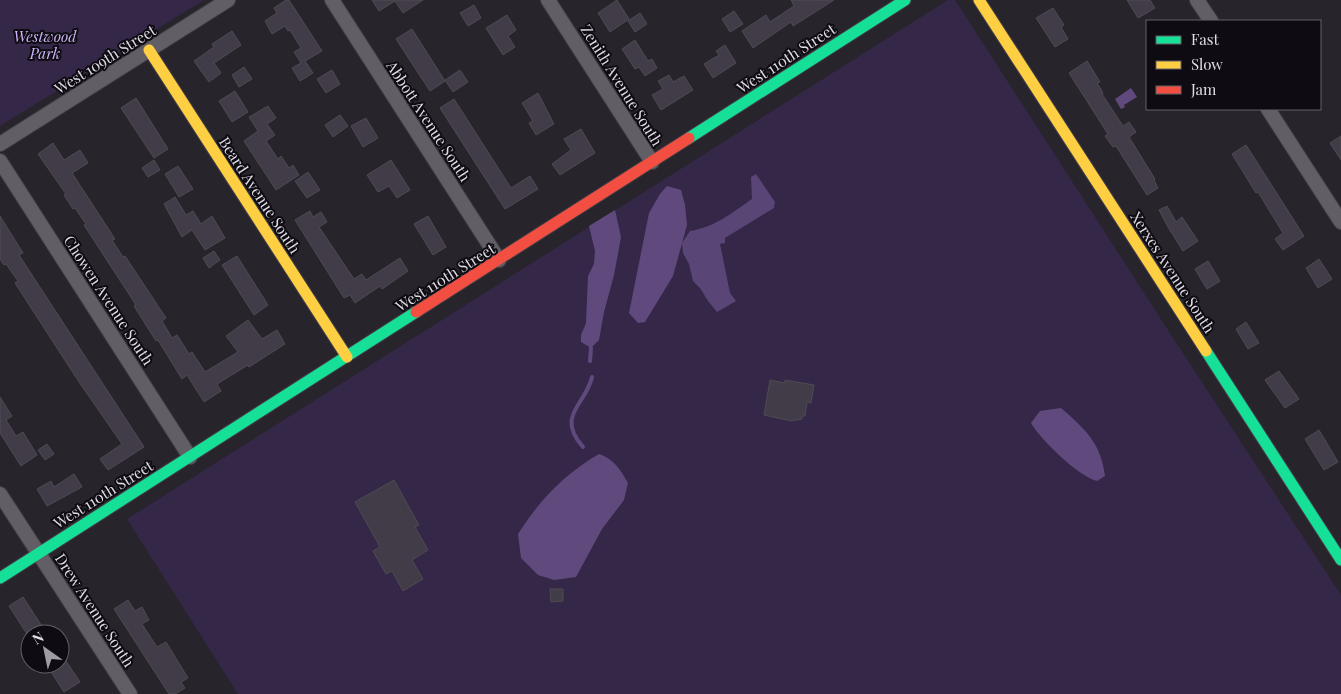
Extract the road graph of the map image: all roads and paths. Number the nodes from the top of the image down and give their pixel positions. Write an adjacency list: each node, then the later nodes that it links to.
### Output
1 (228, 0): 8 (street, West 109th Street)
2 (332, 0): 14 (street, Abbott Avenue South)
3 (548, 0): 12 (street, Zenith Avenue South)
4 (905, 0): 12 (street, West 110th Street)
5 (979, 0): 19 (street, Xerxes Avenue South)
6 (1197, 0): 7 (street)
7 (1210, 20)
8 (149, 50): 10 (street, West 109th Street); 15 (street, Beard Avenue South)
9 (1269, 110): 13 (street)
10 (0, 144)
11 (0, 161): 16 (street, Chowen Avenue South)
12 (652, 162): 14 (street, West 110th Street)
13 (1341, 222)
14 (499, 260): 15 (street, West 110th Street)
15 (346, 357): 16 (street, West 110th Street)
16 (190, 457): 18 (street, West 110th Street)
17 (0, 494): 18 (street, Drew Avenue South)
18 (38, 553): 20 (street, West 110th Street); 21 (street, Drew Avenue South)
19 (1341, 560)
20 (0, 578)
21 (130, 694)

